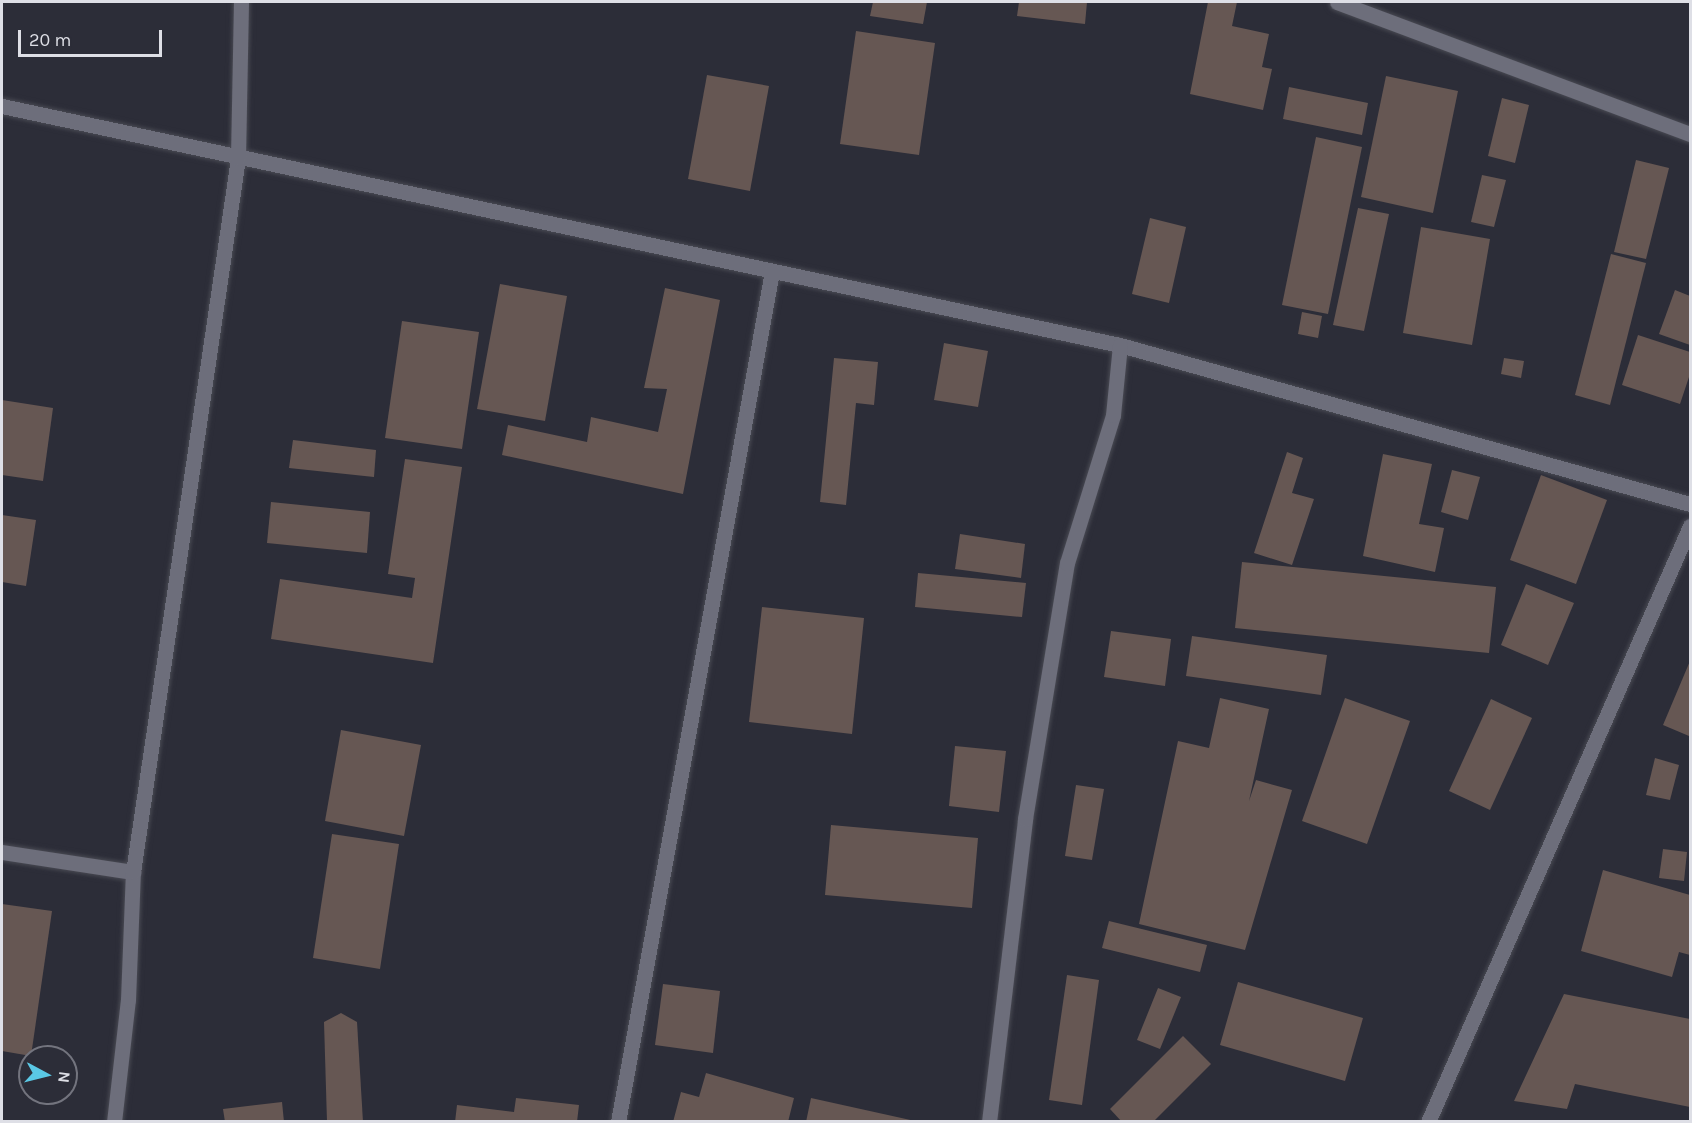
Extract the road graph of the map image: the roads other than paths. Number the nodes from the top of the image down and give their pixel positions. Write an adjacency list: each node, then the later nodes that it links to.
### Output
1 (240, 2): 5 (street)
2 (1337, 2): 4 (street)
3 (2, 106): 5 (street)
4 (1690, 134)
5 (238, 158): 6 (street); 11 (street)
6 (772, 271): 7 (street); 13 (street)
7 (1120, 345): 8 (street); 14 (street)
8 (1690, 504)
9 (1690, 526): 15 (street)
10 (2, 852): 11 (street)
11 (133, 872): 12 (street)
12 (114, 1122)
13 (618, 1122)
14 (989, 1122)
15 (1428, 1122)

